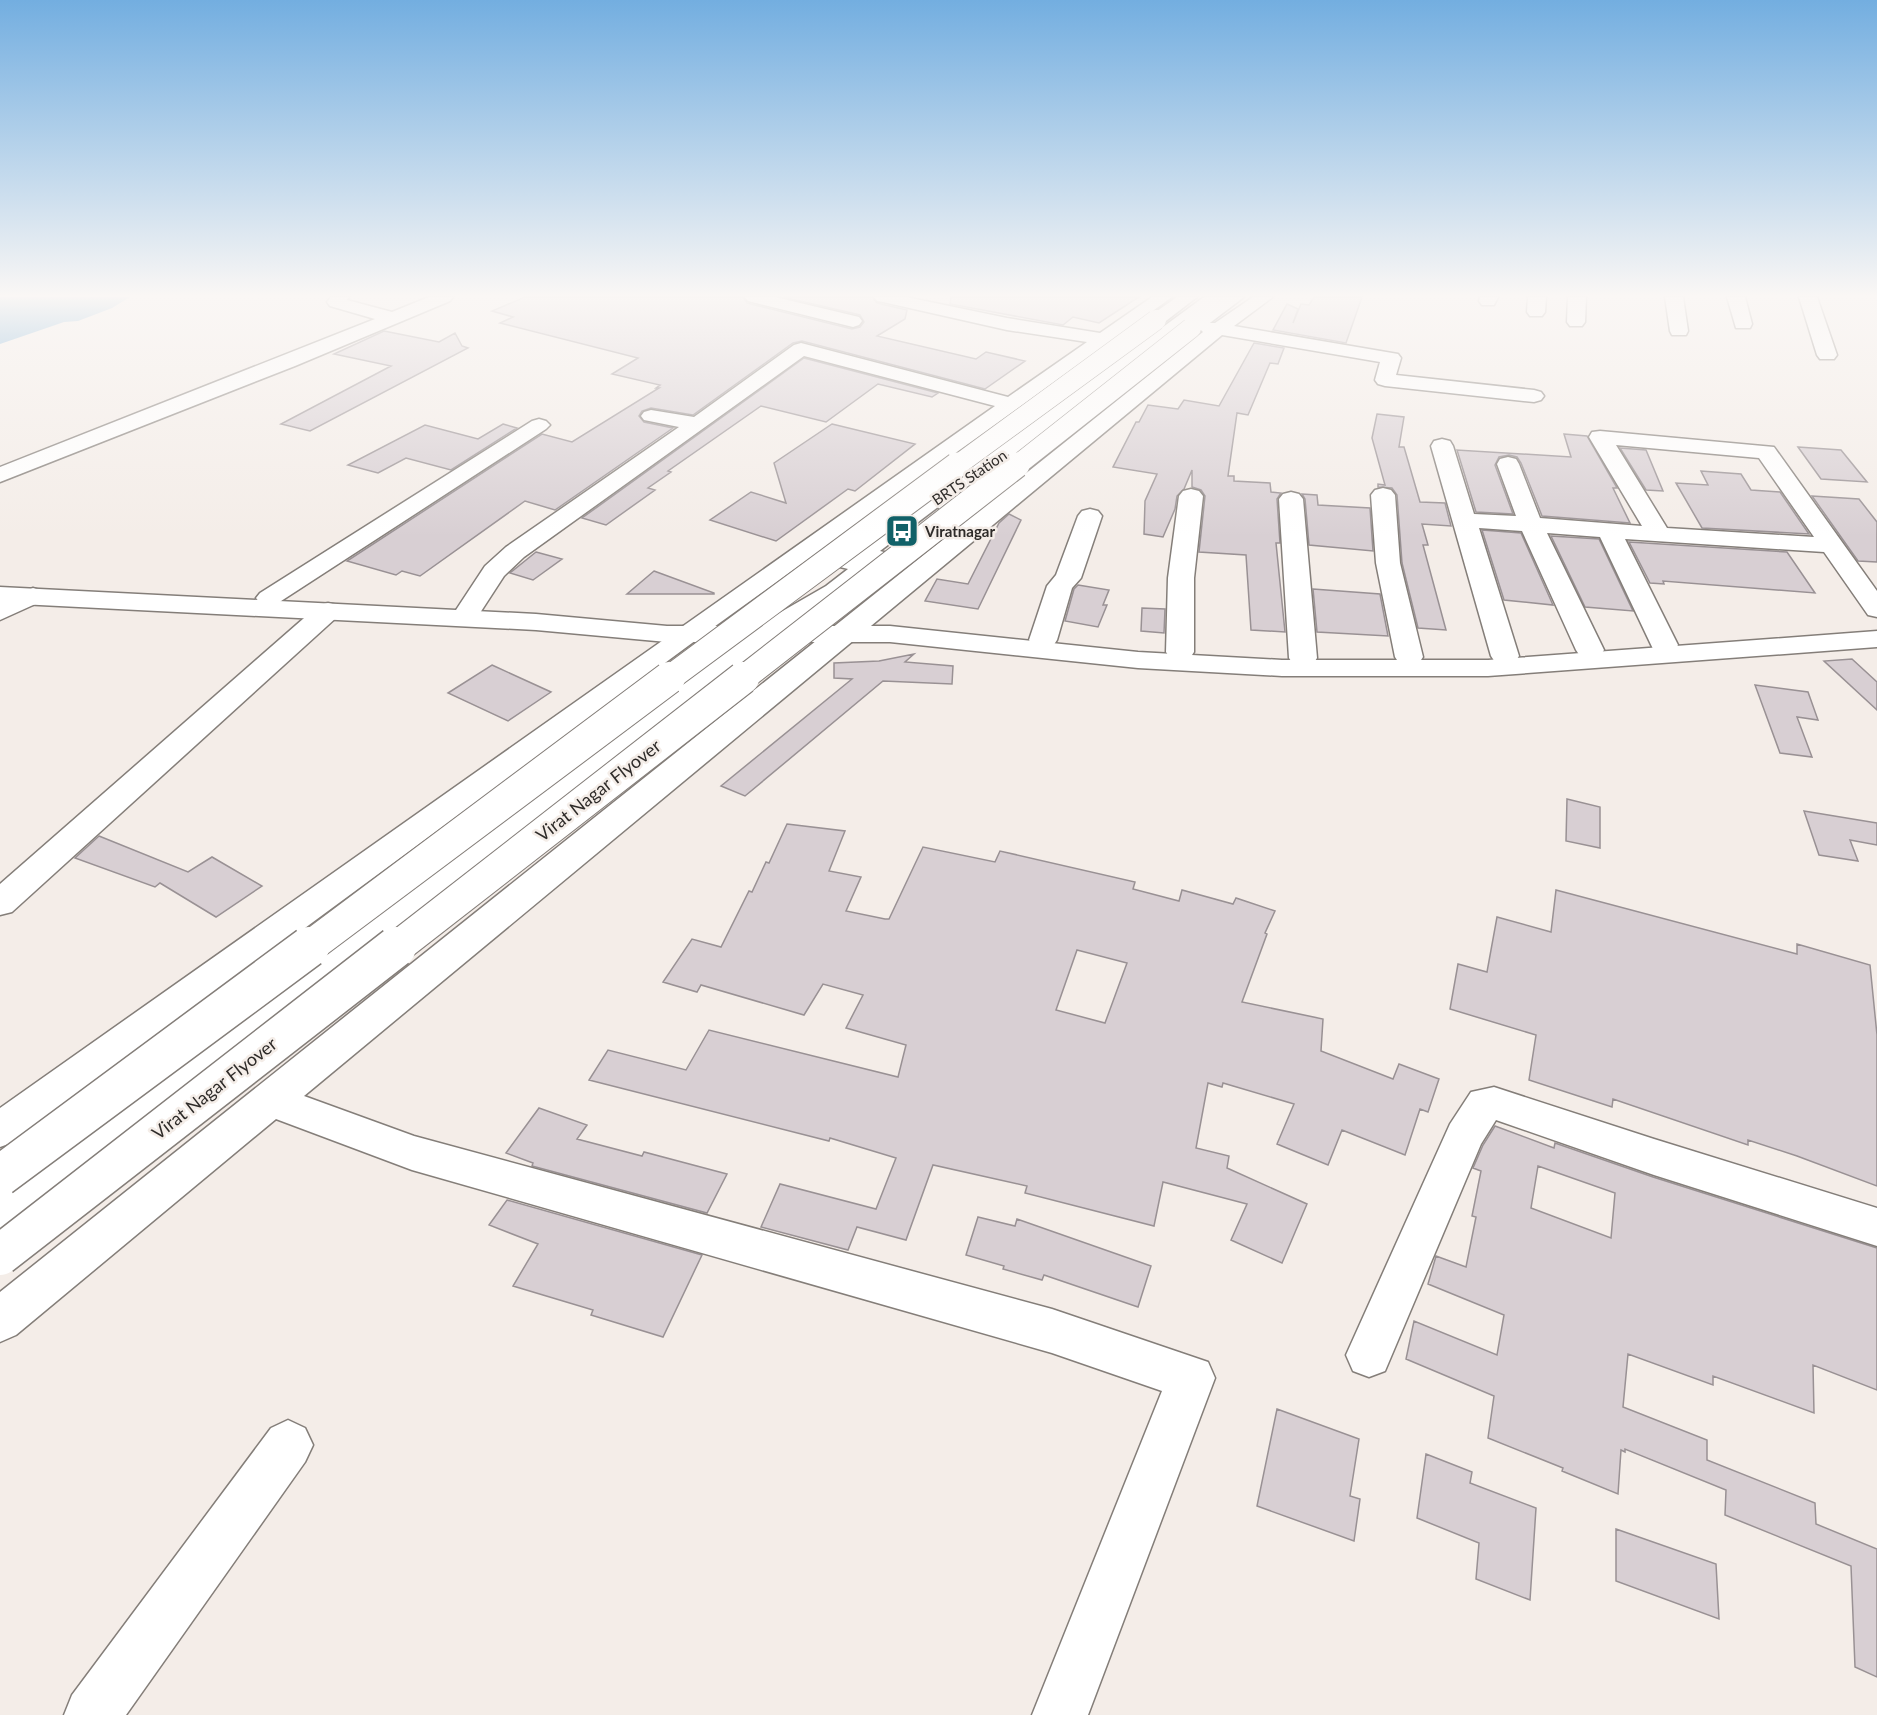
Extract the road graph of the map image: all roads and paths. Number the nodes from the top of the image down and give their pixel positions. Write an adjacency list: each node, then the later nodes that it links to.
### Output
1 (246, 377): 17 (street)
2 (763, 377): 13 (street)
3 (908, 377): 11 (street)
4 (1048, 377): 11 (street)
5 (1092, 377): 50 (street, bridge)
6 (1106, 377): 53 (street, Virat Nagar Flyover, bridge)
7 (1110, 377): 35 (street, BRTS Station)
8 (1114, 377): 36 (street)
9 (1386, 377): 10 (street)
10 (1534, 396)
11 (1010, 404): 38 (street)
12 (651, 416): 13 (street)
13 (698, 424): 32 (street)
14 (539, 425): 30 (street)
15 (1442, 446): 22 (street)
16 (1508, 464): 23 (street)
17 (0, 476)
18 (1383, 495): 45 (street)
19 (1191, 496): 43 (street)
20 (1290, 499): 46 (street)
21 (1090, 516): 40 (street)
22 (1463, 520): 23 (street); 44 (street)
23 (1531, 524): 24 (street); 42 (street)
24 (1609, 531): 25 (street); 41 (street)
25 (1659, 535): 26 (street); 26 (street)
26 (1833, 545): 31 (street)
27 (0, 588): 30 (street)
28 (0, 596): 29 (street)
29 (33, 596): 33 (street); 34 (street)
30 (269, 598): 32 (street)
31 (1877, 609)
32 (469, 610): 38 (street)
33 (328, 611): 38 (street); 47 (street)
34 (0, 612)
35 (778, 625): 36 (street); 38 (street); 51 (street, BRTS Station)
36 (848, 629): 39 (street); 40 (street); 48 (street)
37 (1877, 629): 41 (street)
38 (694, 630): 49 (street)
39 (1877, 639)
40 (1043, 640): 43 (street)
41 (1664, 645): 42 (street)
42 (1590, 650): 44 (street)
43 (1180, 652): 46 (street)
44 (1505, 656): 45 (street)
45 (1409, 657): 46 (street)
46 (1303, 658)
47 (0, 903)
48 (270, 1100): 54 (street); 58 (street)
49 (0, 1130)
50 (0, 1176)
51 (0, 1212)
52 (1877, 1227): 55 (street)
53 (0, 1255)
54 (0, 1320)
55 (1369, 1355)
56 (288, 1444): 57 (street)
57 (92, 1715)
58 (1060, 1715)

